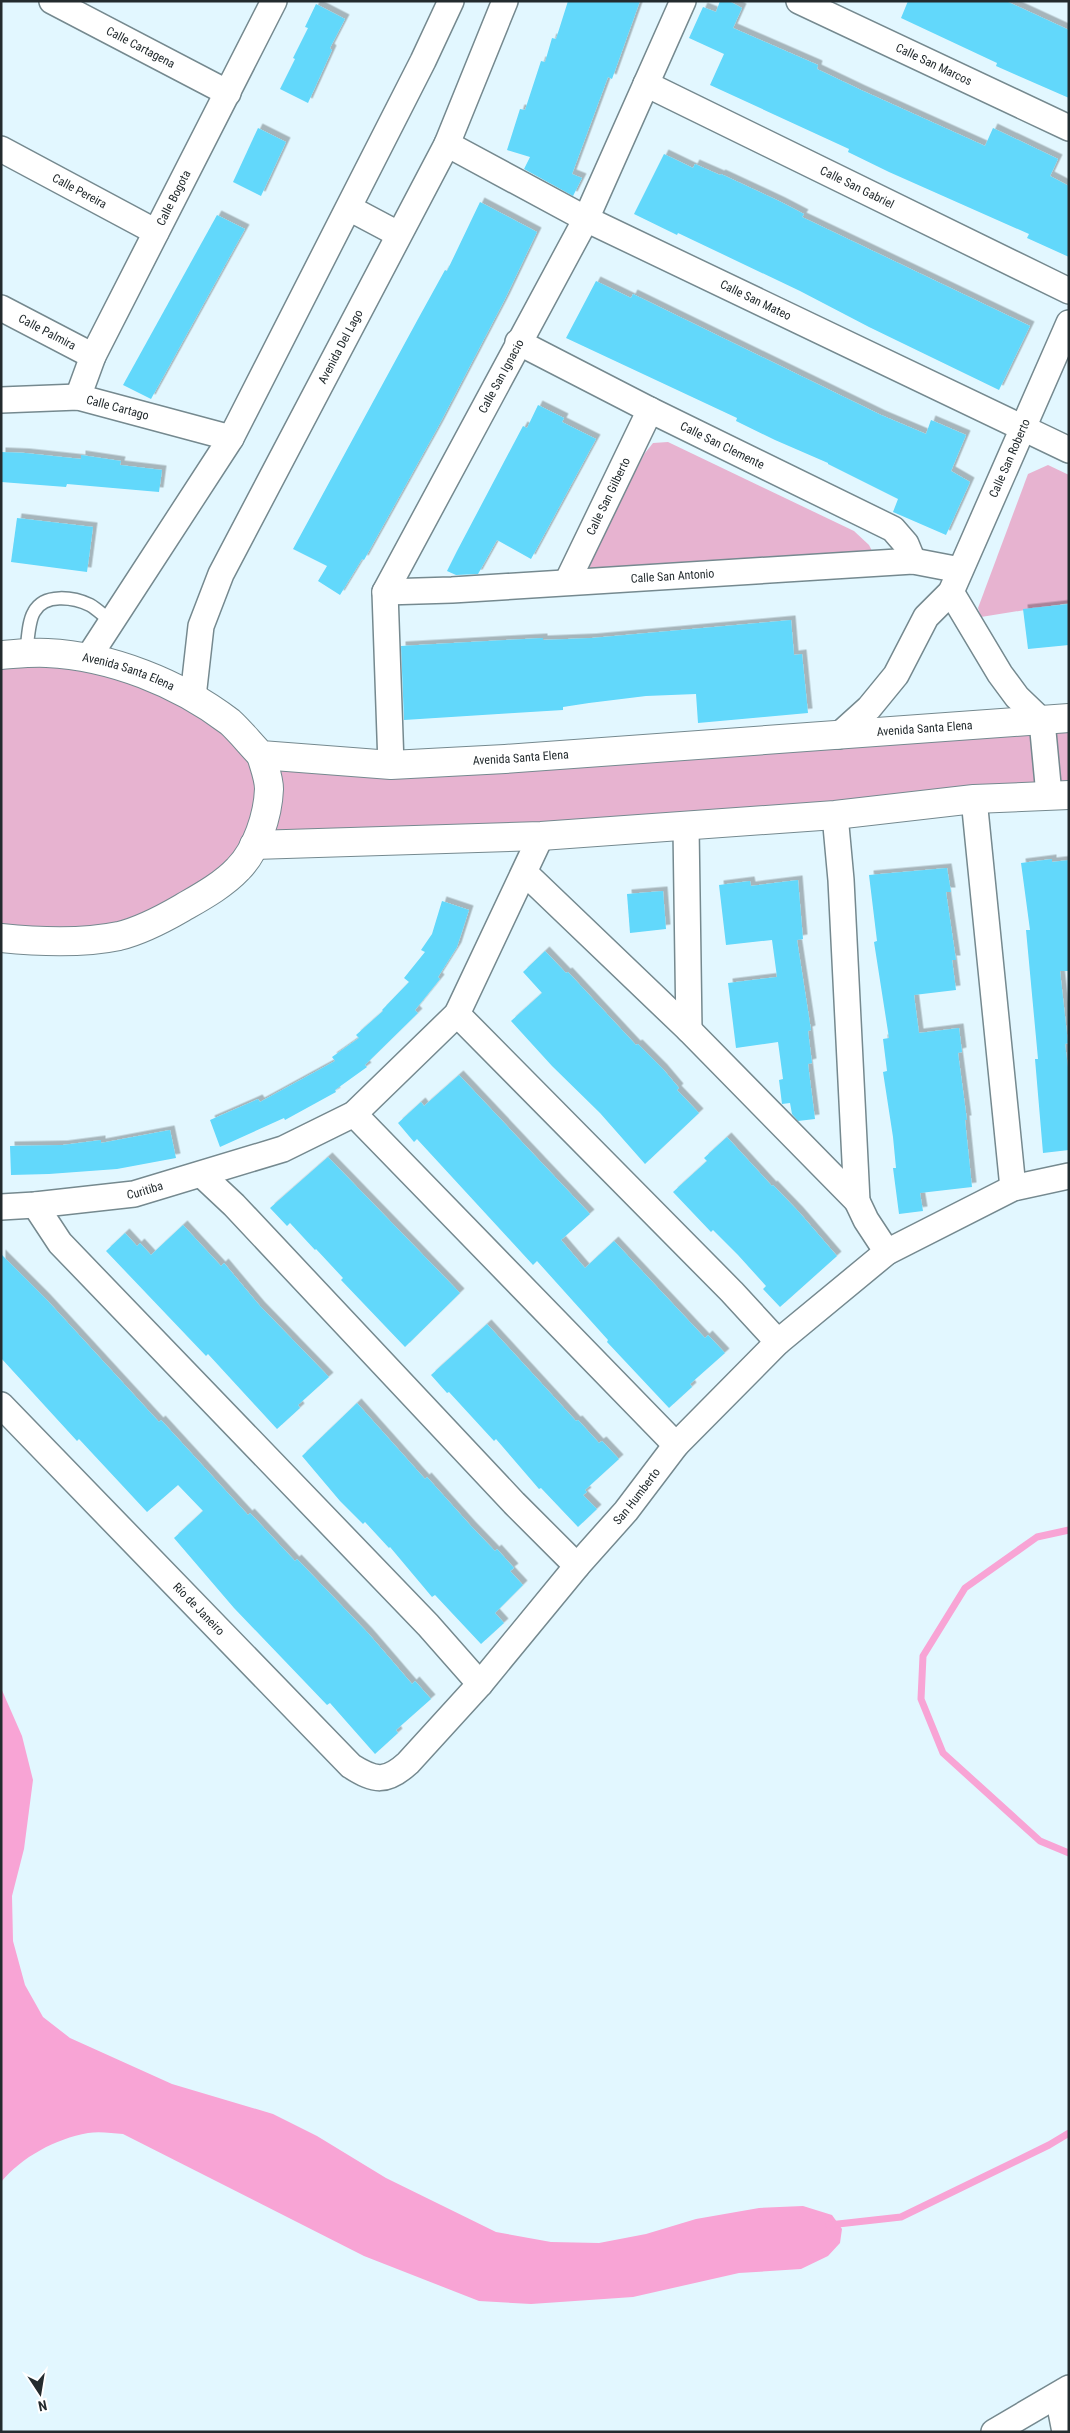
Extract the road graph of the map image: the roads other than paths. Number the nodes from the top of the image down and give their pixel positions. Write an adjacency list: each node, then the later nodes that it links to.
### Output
1 (52, 1): 8 (street, Calle Cartagena)
2 (274, 1): 8 (street, Calle Bogota)
3 (451, 1): 12 (street)
4 (505, 1): 10 (street, Avenida Del Lago)
5 (683, 1): 7 (street, Calle San Ignacio)
6 (798, 1): 9 (street, Calle San Marcos)
7 (646, 84): 13 (street, Calle San Ignacio); 16 (street, Calle San Gabriel)
8 (228, 93): 14 (street, Calle Bogota)
9 (1069, 128)
10 (447, 144): 13 (street, Calle San Mateo); 15 (street, Avenida Del Lago)
11 (1, 149): 14 (street, Calle Pereira)
12 (349, 208): 15 (street); 25 (street)
13 (586, 219): 19 (street, Calle San Ignacio); 24 (street, Calle San Mateo)
14 (156, 232): 20 (street, Calle Bogota)
15 (398, 234): 34 (street, Avenida Del Lago)
16 (1069, 291)
17 (1, 308): 20 (street, Calle Palmira)
18 (1069, 324): 24 (street, Calle San Roberto)
19 (518, 342): 23 (street, Calle San Clemente); 30 (street, Calle San Ignacio)
20 (93, 356): 21 (street, Calle Bogota)
21 (78, 398): 22 (street, Calle Cartago); 25 (street, Calle Cartago)
22 (1, 400)
23 (650, 410): 27 (street, Calle San Clemente); 29 (street, Calle San Gilberto)
24 (1023, 428): 26 (street, Calle San Mateo); 28 (street, Calle San Roberto)
25 (231, 438): 31 (street)
26 (1069, 450)
27 (912, 561): 28 (street, Calle San Antonio); 29 (street, Calle San Antonio)
28 (955, 581): 36 (street); 37 (street, Calle San Roberto)
29 (567, 582): 30 (street, Calle San Antonio)
30 (385, 592): 39 (street, Calle San Ignacio)
31 (112, 621): 32 (lane); 33 (street)
32 (14, 654): 33 (street, Avenida Santa Elena)
33 (88, 658): 34 (street, Avenida Santa Elena)
34 (193, 697): 38 (street, Avenida Santa Elena)
35 (1069, 718): 36 (street, Avenida Santa Elena)
36 (1042, 720): 37 (street, Avenida Santa Elena); 40 (street)
37 (838, 736): 39 (street, Avenida Santa Elena)
38 (262, 755): 39 (street, Avenida Santa Elena); 45 (street)
39 (391, 765)
40 (1059, 795): 41 (street)
41 (974, 798): 42 (street); 53 (street)
42 (835, 815): 43 (street); 54 (street)
43 (686, 827): 44 (street); 49 (street)
44 (541, 836): 45 (street); 46 (street)
45 (254, 845): 47 (street)
46 (525, 872): 48 (street); 49 (street)
47 (1, 938)
48 (457, 1014): 50 (street, Curitiba); 58 (street)
49 (689, 1030): 54 (street)
50 (354, 1114): 51 (street, Curitiba); 60 (street)
51 (202, 1175): 55 (street, Curitiba); 61 (street)
52 (1069, 1176): 53 (street, San Humberto)
53 (1013, 1188): 57 (street, San Humberto)
54 (857, 1201): 57 (street)
55 (35, 1205): 56 (street, Curitiba); 62 (street)
56 (1, 1207)
57 (887, 1252): 58 (street, San Humberto)
58 (778, 1342): 60 (street, San Humberto)
59 (1, 1405): 63 (street, Río de Janeiro)
60 (676, 1445): 61 (street, San Humberto)
61 (577, 1566): 62 (street, San Humberto)
62 (480, 1684): 63 (street, San Humberto)
63 (408, 1762)
64 (1063, 2392): 65 (street); 66 (street)
65 (994, 2432)
66 (1065, 2432)

